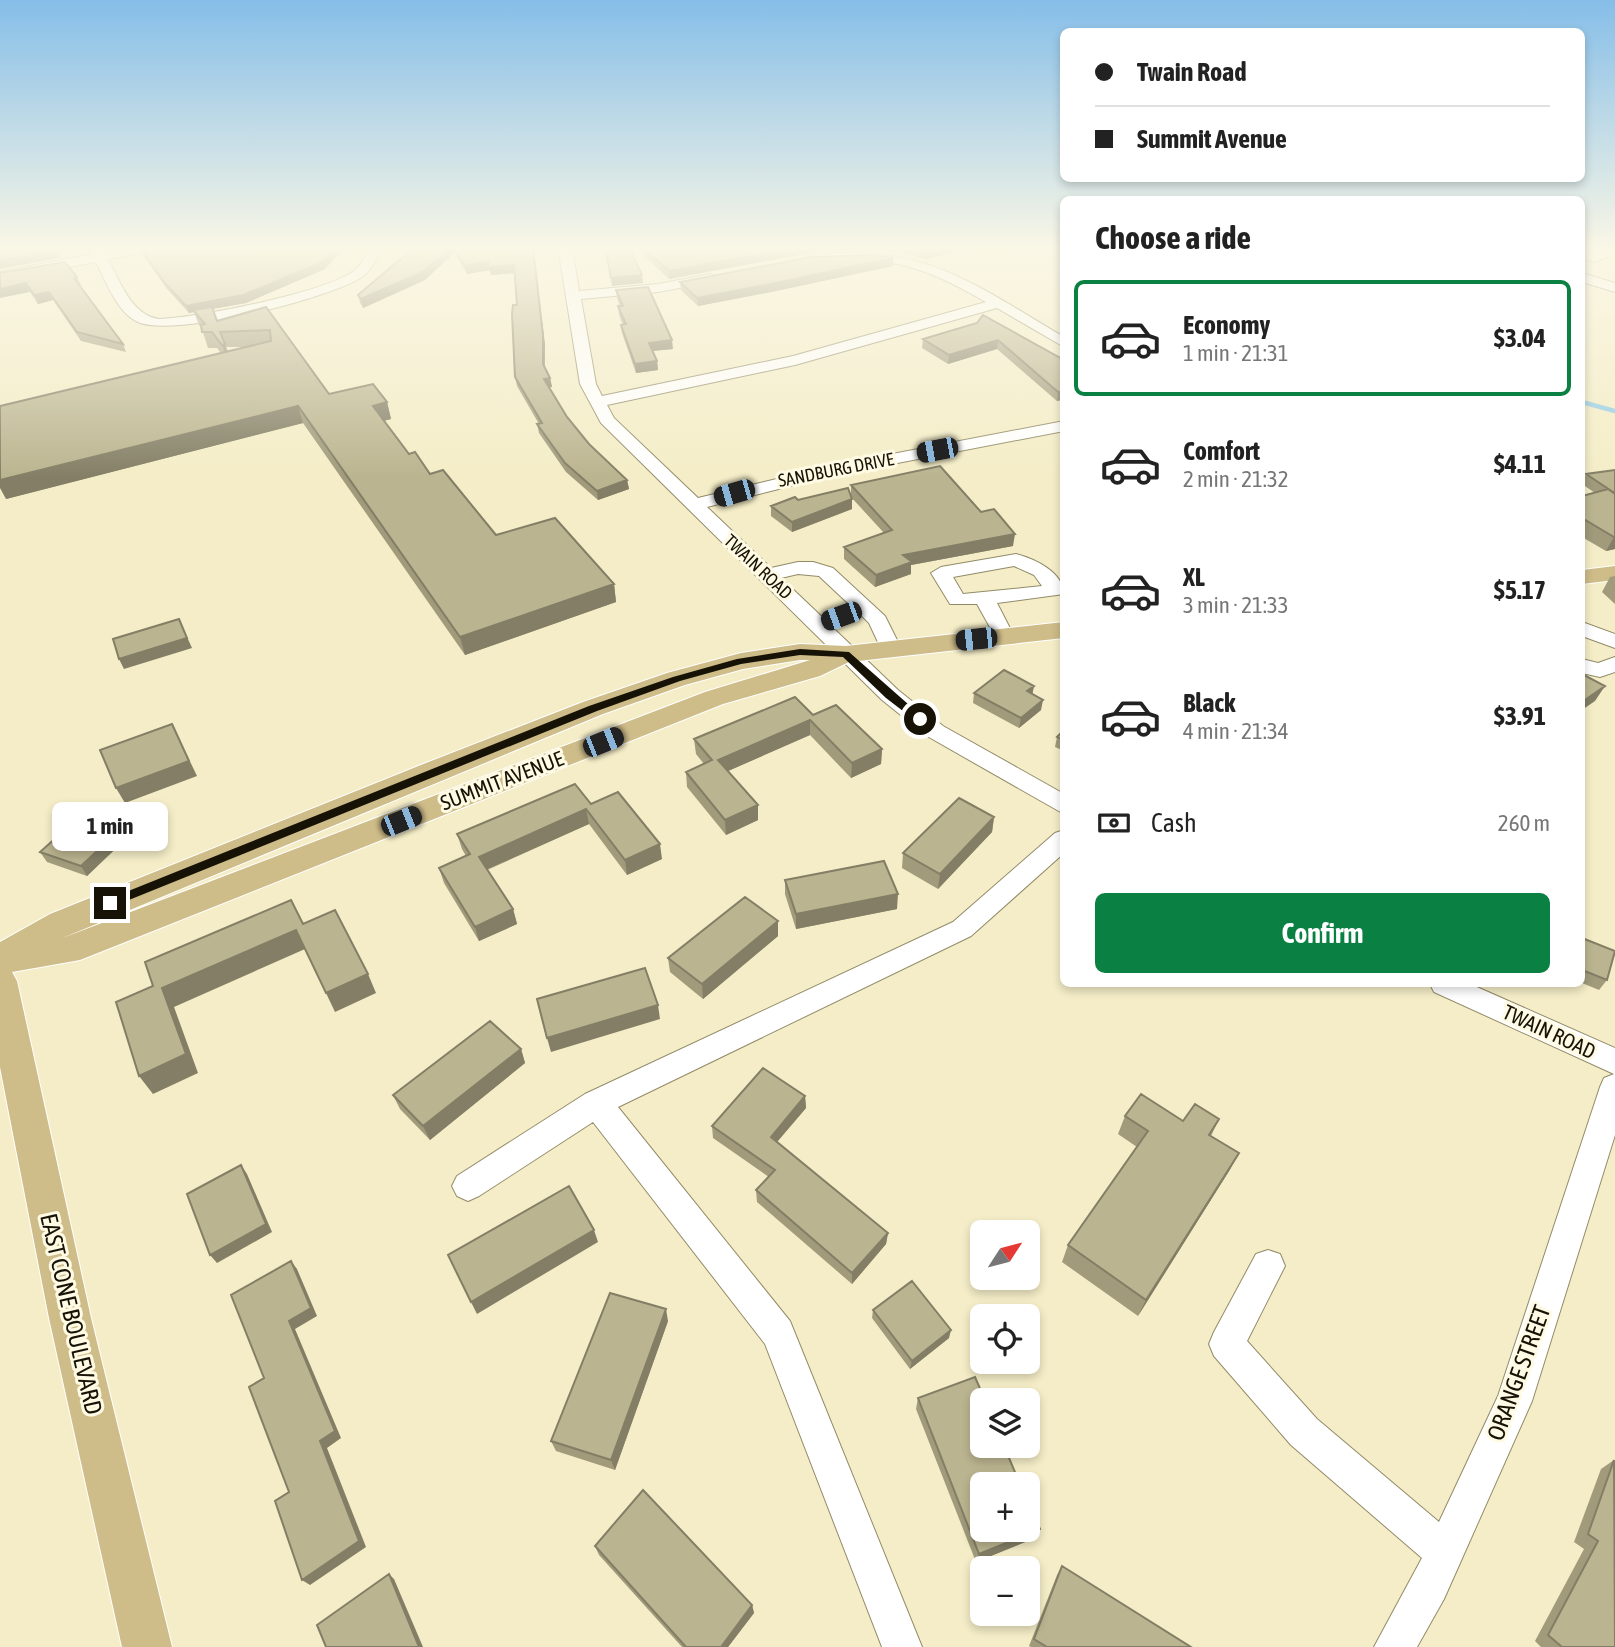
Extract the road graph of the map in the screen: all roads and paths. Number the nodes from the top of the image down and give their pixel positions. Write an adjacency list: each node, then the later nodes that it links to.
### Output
1 (578, 324): 5 (street, TWAIN ROAD)
2 (925, 324): 5 (street)
3 (1031, 324): 4 (street)
4 (1060, 341)
5 (597, 402): 7 (street, TWAIN ROAD)
6 (1060, 427): 7 (street, SANDBURG DRIVE)
7 (692, 505): 9 (street, TWAIN ROAD)
8 (1615, 573): 10 (main road)
9 (767, 575): 12 (street); 13 (street, TWAIN ROAD)
10 (1585, 576)
11 (984, 598): 11 (street); 15 (street)
12 (865, 608): 13 (street); 16 (street)
13 (818, 624): 17 (street, TWAIN ROAD)
14 (1060, 630): 15 (main road, SUMMIT AVENUE)
15 (1004, 636): 16 (main road, SUMMIT AVENUE)
16 (890, 648): 17 (main road, SUMMIT AVENUE)
17 (846, 654): 20 (street, TWAIN ROAD); 22 (main road, SUMMIT AVENUE)
18 (1615, 664): 19 (street)
19 (1585, 667)
20 (1060, 803)
21 (1060, 843): 27 (street)
22 (0, 959)
23 (0, 981): 31 (main road, EAST CONE BOULEVARD)
24 (1451, 987): 25 (street, TWAIN ROAD)
25 (1615, 1062)
26 (1615, 1087): 30 (street, ORANGE STREET)
27 (596, 1103): 28 (street); 32 (street)
28 (468, 1186)
29 (1268, 1266): 30 (street)
30 (1446, 1552): 33 (street, ORANGE STREET)
31 (147, 1647)
32 (902, 1647)
33 (1394, 1647)

